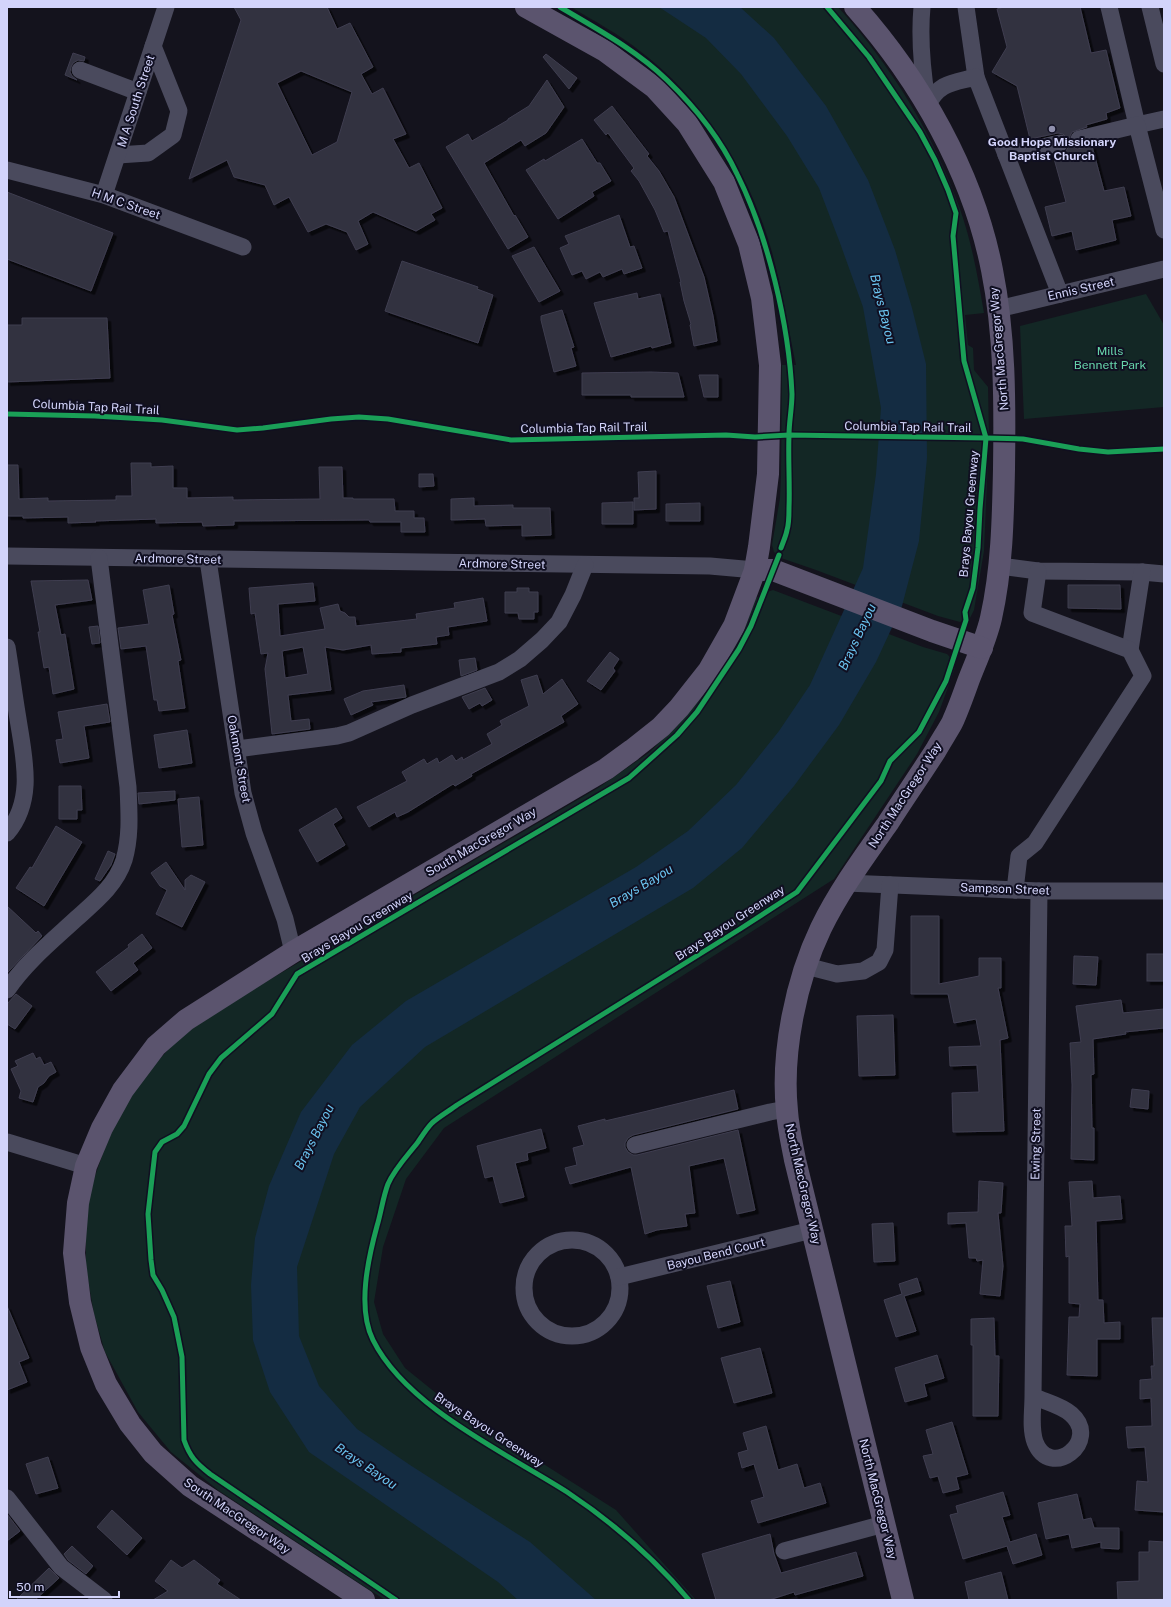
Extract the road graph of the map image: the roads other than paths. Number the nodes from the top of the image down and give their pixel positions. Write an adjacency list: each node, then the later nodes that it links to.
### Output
1 (166, 7): 8 (street, M A South Street)
2 (526, 7): 32 (main road, South MacGregor Way)
3 (855, 7): 13 (main road, North MacGregor Way)
4 (922, 7): 13 (street)
5 (966, 7): 11 (street)
6 (1109, 7): 15 (street)
7 (1150, 7): 9 (street)
8 (153, 46): 12 (street, M A South Street); 18 (street)
9 (1164, 64)
10 (80, 70): 12 (street)
11 (976, 77): 13 (street); 19 (street)
12 (138, 92): 18 (street, M A South Street)
13 (927, 106): 26 (main road, North MacGregor Way)
14 (1164, 118): 15 (street)
15 (1137, 125): 16 (street); 22 (street)
16 (1079, 139)
17 (1060, 143): 19 (street)
18 (118, 155): 21 (street, M A South Street)
19 (1006, 155): 25 (street)
20 (7, 170): 21 (street, H M C Street)
21 (104, 195): 23 (street, H M C Street)
22 (1164, 230)
23 (243, 247)
24 (1164, 270): 25 (street, Ennis Street)
25 (1060, 294): 26 (street, Ennis Street)
26 (998, 309): 31 (main road, North MacGregor Way)
27 (7, 556): 28 (street, Ardmore Street)
28 (98, 558): 29 (street, Ardmore Street); 48 (street)
29 (208, 560): 30 (street, Ardmore Street); 39 (street, Oakmont Street)
30 (584, 565): 32 (street, Ardmore Street); 39 (street)
31 (1000, 566): 33 (street); 37 (main road, North MacGregor Way)
32 (755, 570): 37 (main road, Ardmore Street); 46 (main road, South MacGregor Way)
33 (1038, 571): 34 (street); 38 (street)
34 (1142, 572): 35 (street); 38 (street)
35 (1164, 574)
36 (7, 647): 40 (street)
37 (982, 648): 41 (main road, North MacGregor Way)
38 (1130, 650): 43 (street)
39 (237, 749): 46 (street, Oakmont Street)
40 (7, 833)
41 (846, 883): 42 (street, Sampson Street); 47 (main road, North MacGregor Way)
42 (890, 885): 43 (street, Sampson Street); 47 (street)
43 (1015, 890): 44 (street, Sampson Street)
44 (1039, 891): 45 (street, Sampson Street); 55 (street, Ewing Street)
45 (1164, 891)
46 (293, 952): 52 (main road, South MacGregor Way)
47 (806, 966): 49 (main road, North MacGregor Way)
48 (7, 990)
49 (786, 1109): 51 (street); 53 (main road, North MacGregor Way)
50 (7, 1142): 52 (street)
51 (635, 1145)
52 (86, 1166): 60 (main road, South MacGregor Way)
53 (812, 1230): 54 (street, Bayou Bend Court); 57 (main road, North MacGregor Way)
54 (619, 1277): 54 (street)
55 (1032, 1396)
56 (7, 1498): 59 (street)
57 (884, 1524): 58 (street); 61 (main road, North MacGregor Way)
58 (784, 1551)
59 (104, 1600)
60 (364, 1600)
61 (903, 1600)

